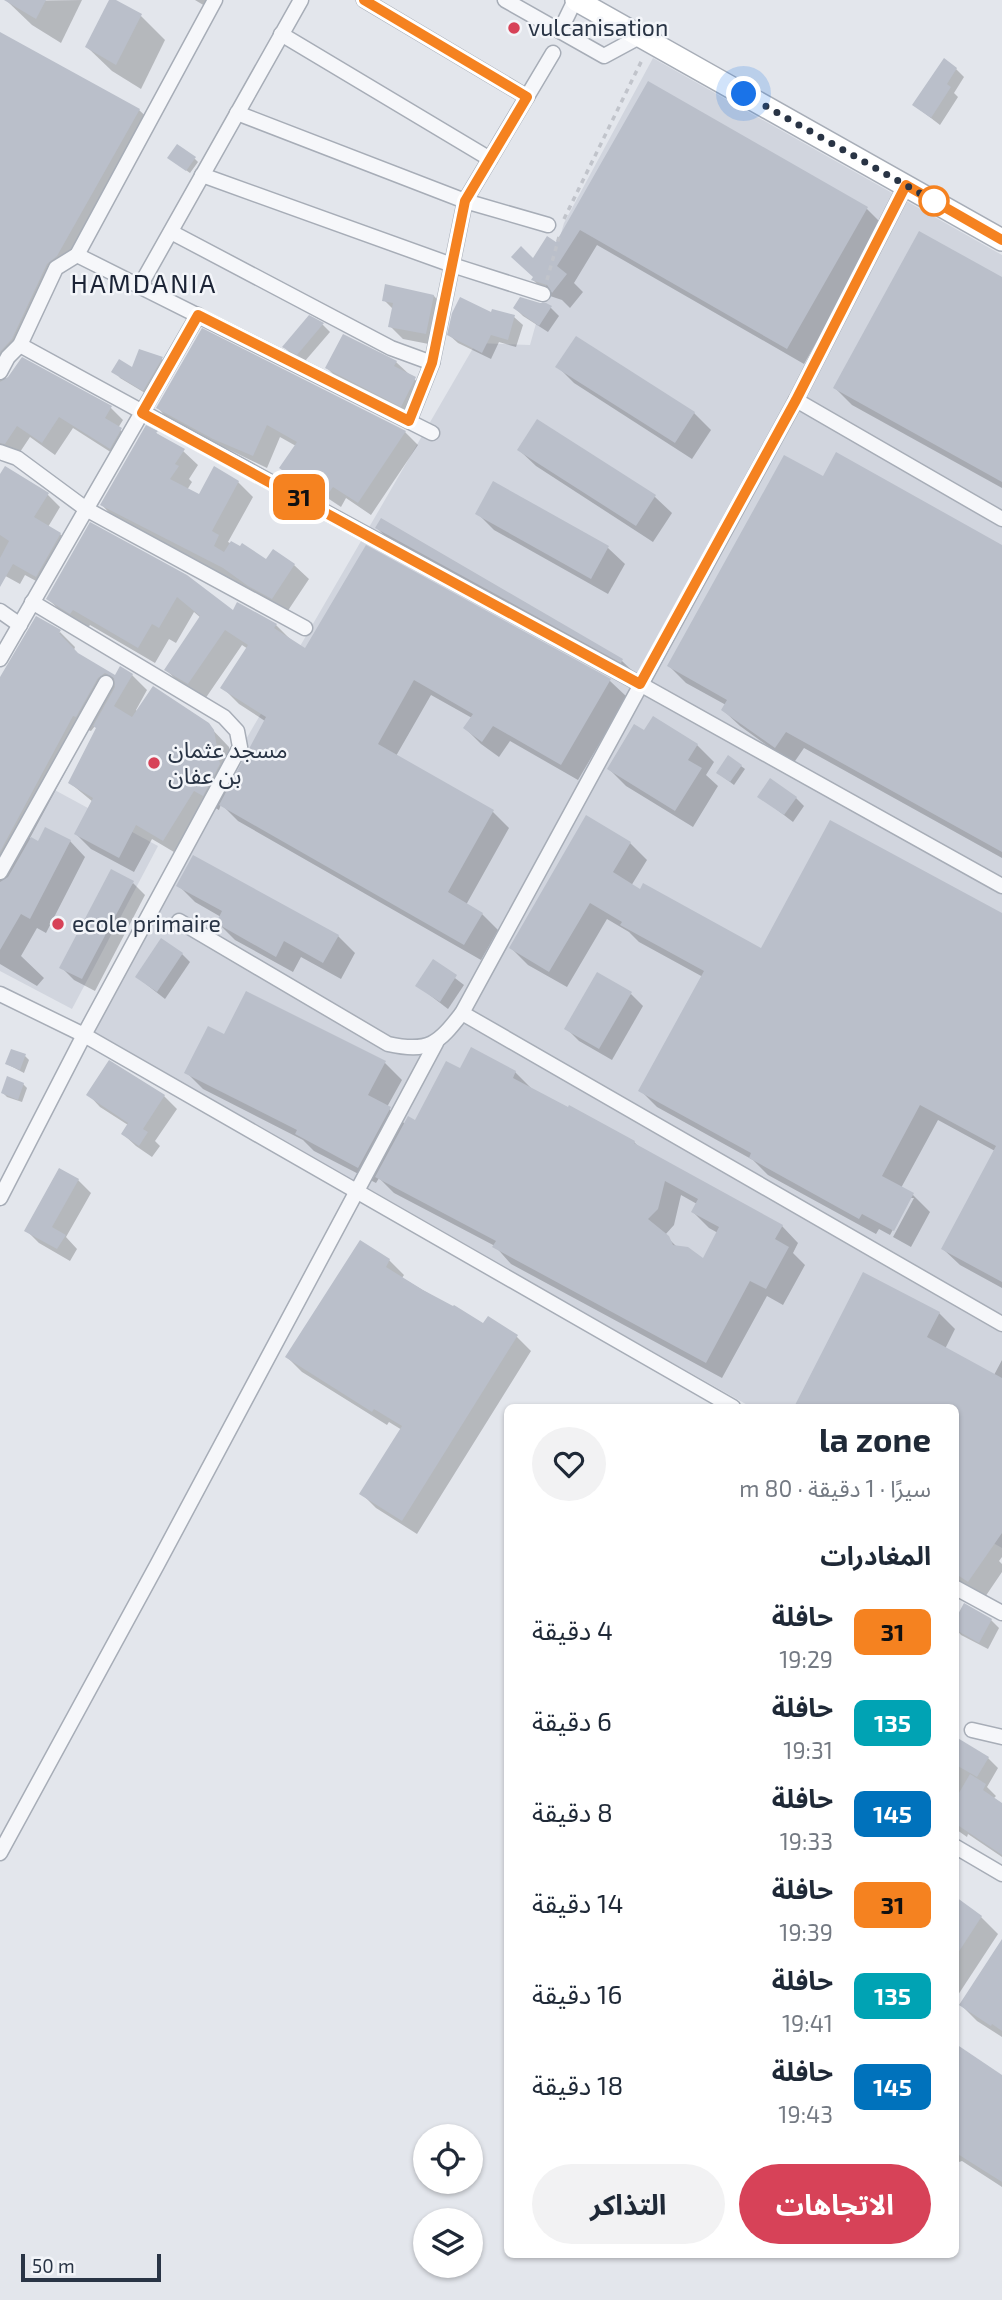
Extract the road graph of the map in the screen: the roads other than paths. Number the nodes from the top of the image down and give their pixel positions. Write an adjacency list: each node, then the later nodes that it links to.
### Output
1 (215, 0): 19 (street)
2 (301, 0): 7 (street)
3 (364, 0): 10 (street)
4 (576, 0): 6 (street); 8 (main road)
5 (513, 2): 6 (street)
6 (559, 31): 8 (street)
7 (281, 34): 11 (street); 12 (street)
8 (646, 39): 14 (main road)
9 (553, 53): 10 (street)
10 (527, 97): 12 (street)
11 (237, 113): 13 (street); 15 (street)
12 (490, 159): 15 (street)
13 (202, 175): 17 (street); 20 (street)
14 (906, 185): 18 (main road); 27 (street)
15 (465, 201): 16 (street); 20 (street)
16 (554, 229)
17 (171, 232): 21 (street); 25 (street)
18 (1002, 240)
19 (77, 255): 21 (street); 24 (street)
20 (453, 265): 22 (street); 25 (street)
21 (140, 286): 23 (street)
22 (543, 294)
23 (198, 315): 28 (street); 29 (street)
24 (20, 345): 26 (street); 28 (street)
25 (432, 363): 29 (street)
26 (0, 372)
27 (796, 400): 33 (street); 40 (street)
28 (142, 413): 32 (street); 40 (street)
29 (409, 421): 30 (street)
30 (432, 433)
31 (0, 452): 32 (street)
32 (86, 509): 34 (street); 37 (street)
33 (1002, 519)
34 (32, 602): 36 (street); 46 (street)
35 (0, 611): 36 (street)
36 (19, 625): 38 (street)
37 (305, 628)
38 (0, 659)
39 (106, 683): 41 (street)
40 (640, 684): 42 (street); 45 (street)
41 (0, 872)
42 (1002, 886)
43 (179, 921): 47 (street)
44 (0, 994): 46 (street)
45 (462, 1013): 47 (street); 50 (street)
46 (84, 1035): 48 (street); 49 (street)
47 (436, 1043): 48 (street)
48 (357, 1192): 51 (street); 57 (street)
49 (0, 1198)
50 (1002, 1324)
51 (728, 1404)
52 (959, 1590): 53 (street)
53 (1002, 1613)
54 (972, 1730): 55 (street)
55 (1002, 1737)
56 (959, 1849): 58 (street)
57 (0, 1853)
58 (1002, 1874)

